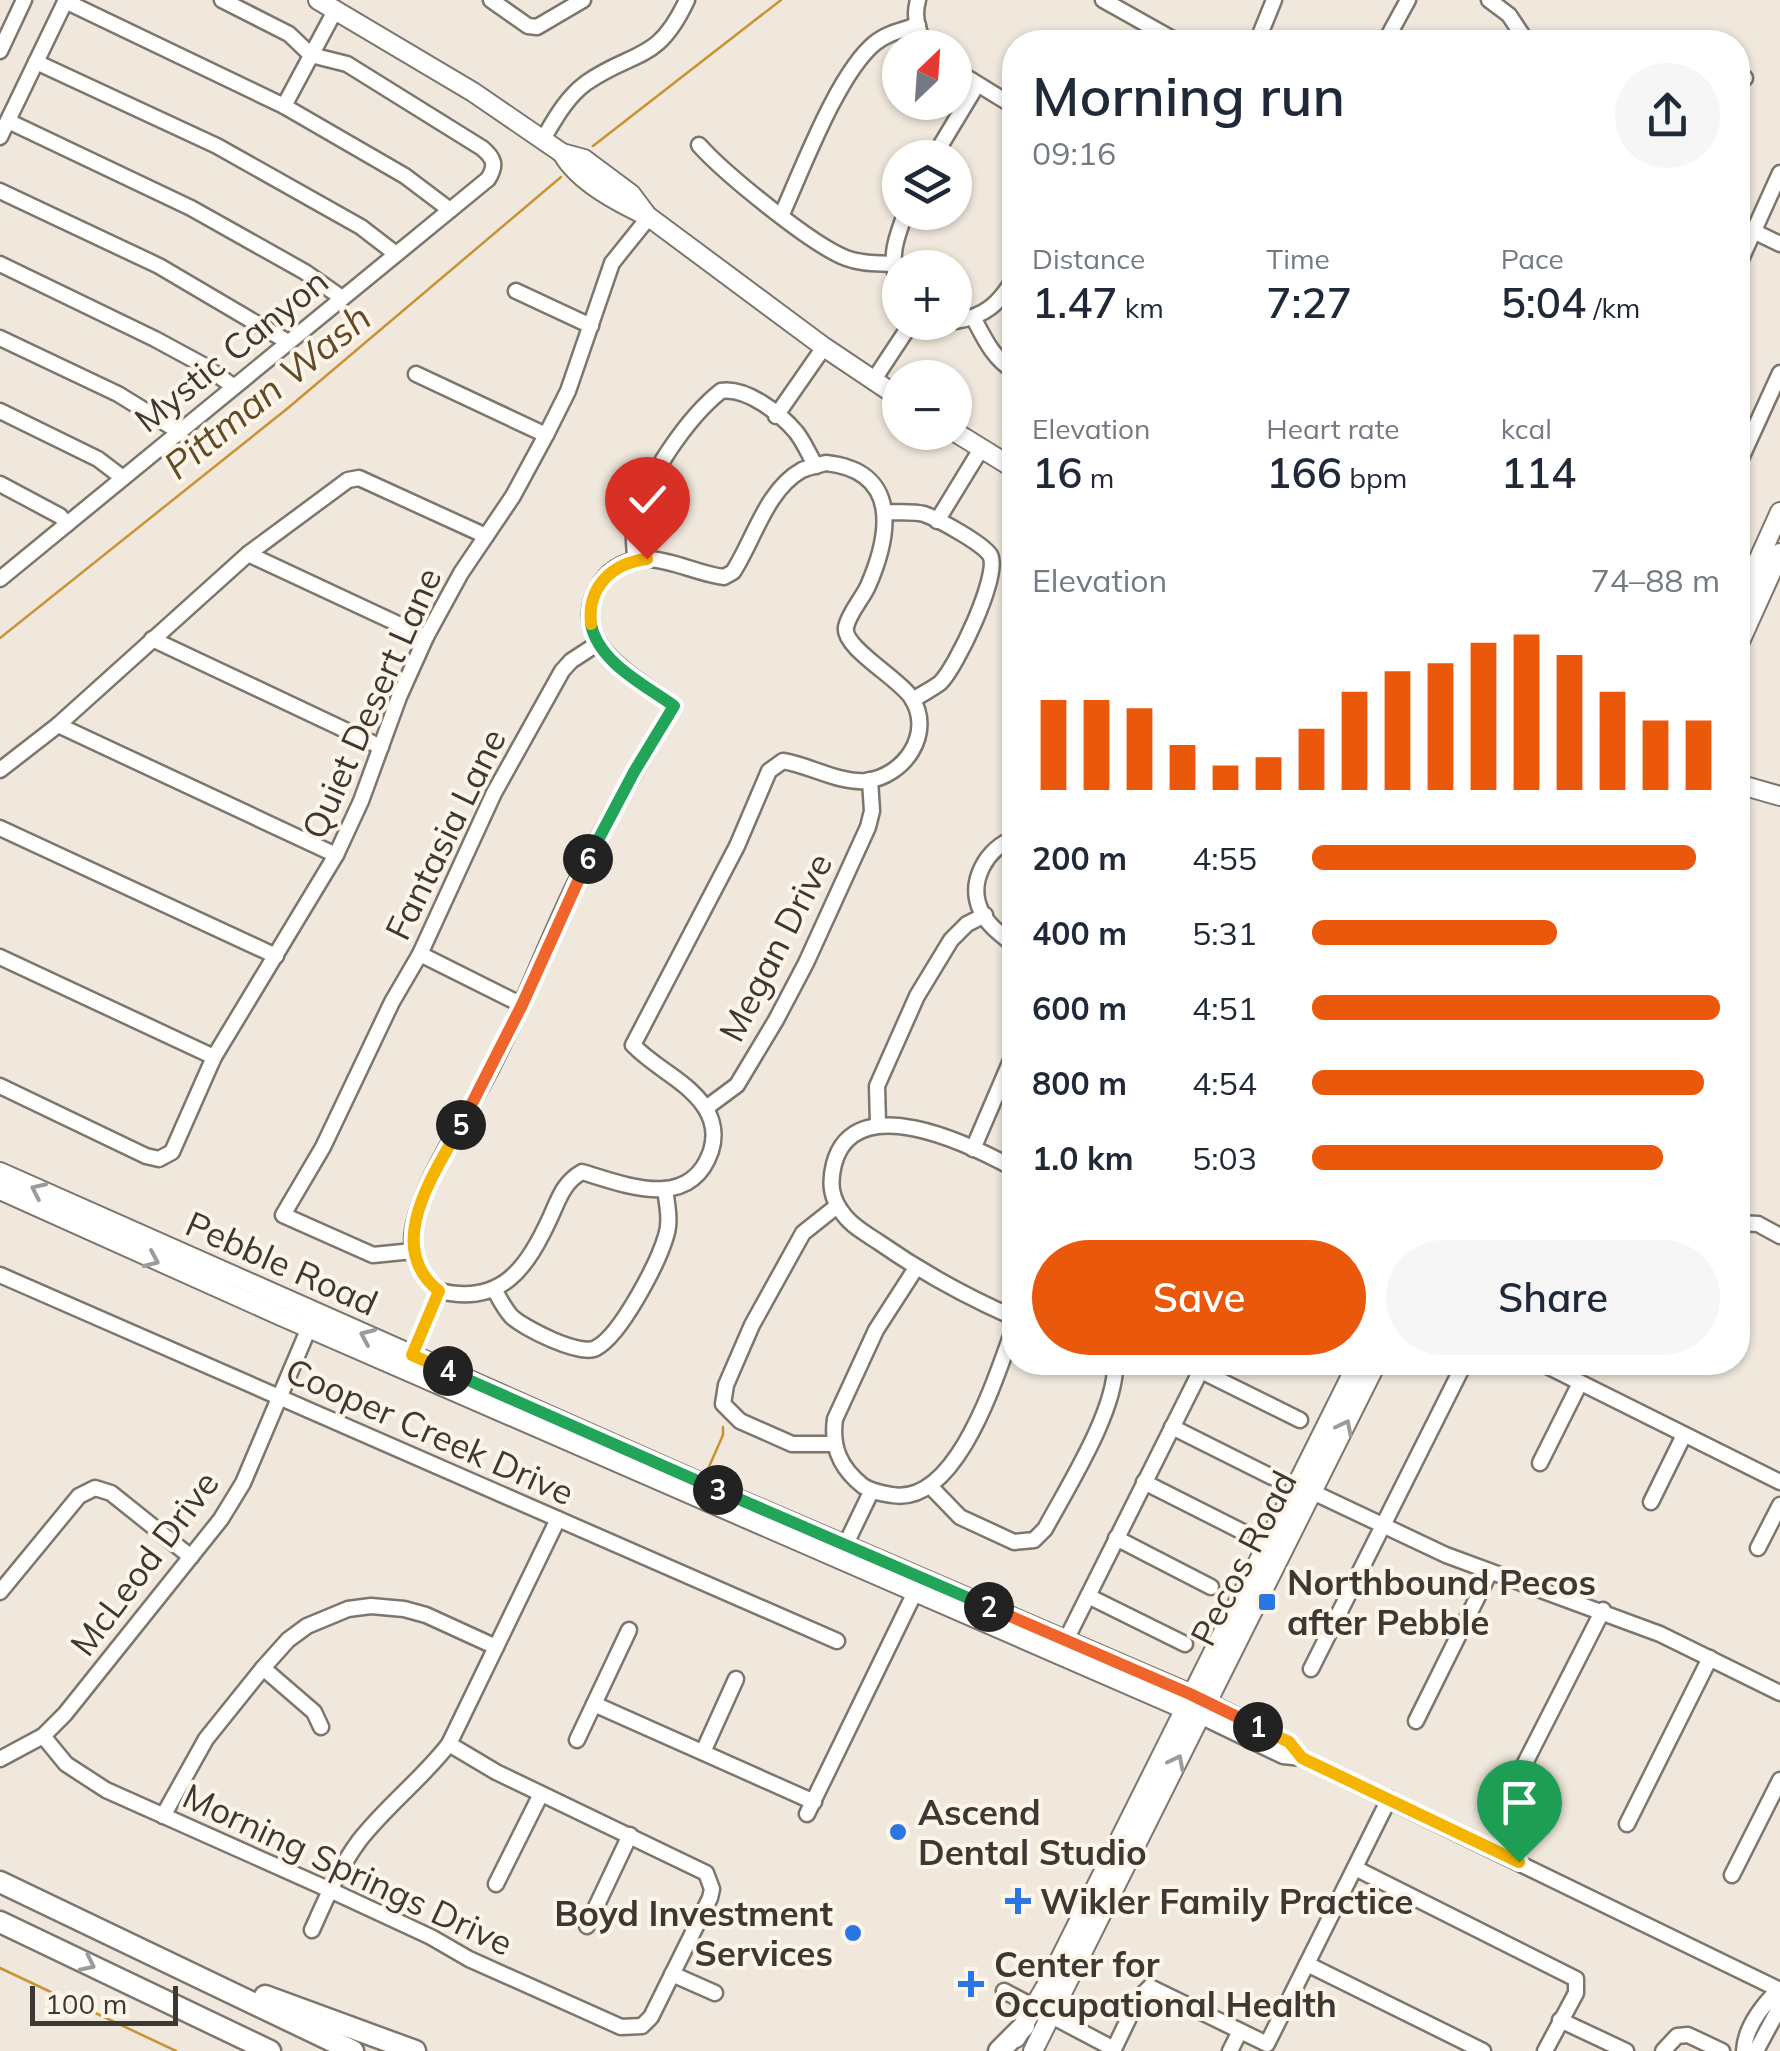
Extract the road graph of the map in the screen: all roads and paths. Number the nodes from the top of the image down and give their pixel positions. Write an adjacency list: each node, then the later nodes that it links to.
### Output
1 (24, 0): 20 (street)
2 (222, 0): 21 (street)
3 (318, 0): 13 (main road)
4 (491, 0): 5 (street)
5 (583, 0)
6 (687, 0): 29 (street)
7 (918, 0): 14 (street)
8 (1104, 0): 16 (street)
9 (1274, 0): 17 (street)
10 (1408, 0): 18 (street)
11 (1490, 0): 19 (street)
12 (66, 1): 22 (street); 26 (street)
13 (336, 9): 21 (street); 29 (main road)
14 (918, 26): 15 (street); 35 (street)
15 (920, 30)
16 (1157, 30)
17 (1262, 30)
18 (1392, 30)
19 (1519, 30)
20 (0, 51)
21 (312, 55): 26 (street); 34 (street, Mystic Canyon)
22 (36, 62): 27 (street); 40 (street)
23 (972, 82): 24 (street)
24 (977, 85): 25 (street); 30 (street)
25 (1002, 99)
26 (284, 106): 34 (street)
27 (8, 122): 28 (street); 44 (street)
28 (0, 138)
29 (543, 139): 36 (main road)
30 (944, 140)
31 (698, 146): 35 (street)
32 (1780, 172): 37 (street)
33 (0, 191): 50 (street)
34 (450, 210): 40 (street, Mystic Canyon)
35 (782, 214): 41 (street)
36 (648, 217): 47 (street, Quiet Desert Lane); 51 (main road)
37 (1753, 231): 38 (street); 39 (street)
38 (1750, 238)
39 (1780, 244)
40 (396, 254): 44 (street, Mystic Canyon)
41 (882, 263)
42 (0, 264): 56 (street)
43 (516, 292): 47 (street)
44 (342, 298): 50 (street, Mystic Canyon)
45 (1002, 300): 46 (street)
46 (973, 317): 52 (street)
47 (591, 326): 61 (street, Quiet Desert Lane)
48 (0, 338): 60 (street)
49 (900, 340): 55 (street)
50 (288, 342): 56 (street, Mystic Canyon)
51 (824, 347): 55 (main road); 59 (street)
52 (1002, 363)
53 (1780, 372): 62 (street)
54 (416, 374): 61 (street)
55 (873, 381): 57 (main road)
56 (233, 386): 60 (street, Mystic Canyon)
57 (882, 387)
58 (0, 411): 67 (street)
59 (776, 416): 66 (street); 76 (street)
60 (178, 432): 67 (street, Mystic Canyon)
61 (546, 435): 73 (street, Quiet Desert Lane)
62 (1750, 438)
63 (972, 442): 64 (main road)
64 (981, 448): 65 (main road); 71 (street)
65 (1002, 461)
66 (816, 466): 69 (street); 76 (street)
67 (123, 478): 72 (street, Mystic Canyon)
68 (0, 484): 72 (street)
69 (884, 512): 71 (street); 83 (street)
70 (1780, 512): 78 (main road)
71 (936, 521): 83 (street)
72 (67, 524): 77 (street, Mystic Canyon)
73 (486, 536): 75 (street); 80 (street, Quiet Desert Lane)
74 (1780, 552): 79 (main road)
75 (248, 554): 80 (street); 81 (street)
76 (635, 560): 82 (street)
77 (4, 570)
78 (1750, 578)
79 (1750, 619)
80 (426, 637): 85 (street, Quiet Desert Lane)
81 (152, 639): 84 (street); 85 (street)
82 (597, 644): 95 (street, Fantasia Lane); 98 (street)
83 (913, 700): 87 (street)
84 (58, 725): 86 (street); 92 (street)
85 (381, 747): 92 (street, Quiet Desert Lane)
86 (0, 770)
87 (870, 780): 102 (street, Megan Drive); 102 (street)
88 (1750, 787): 89 (main road)
89 (1780, 796)
90 (0, 828): 96 (street)
91 (1002, 845): 93 (street)
92 (336, 855): 96 (street, Quiet Desert Lane)
93 (984, 915): 94 (street); 103 (street)
94 (1002, 936)
95 (420, 954): 98 (street); 112 (street, Fantasia Lane)
96 (276, 956): 99 (street, Quiet Desert Lane)
97 (0, 957): 99 (street)
98 (522, 1005): 112 (street)
99 (214, 1057): 101 (street, Quiet Desert Lane)
100 (1002, 1081): 104 (street)
101 (0, 1086)
102 (706, 1108): 107 (street)
103 (878, 1124): 104 (street); 109 (street)
104 (973, 1149): 105 (street)
105 (1002, 1163)
106 (0, 1172): 118 (main road, Pebble Road, one-way to 106)
107 (666, 1189): 115 (street); 115 (street)
108 (0, 1190): 118 (main road, one-way to 118)
109 (837, 1206): 113 (street); 133 (street)
110 (1750, 1223): 111 (street)
111 (1780, 1236)
112 (412, 1250): 116 (street)
113 (916, 1268): 117 (street); 133 (street)
114 (0, 1275): 129 (street, Cooper Creek Drive)
115 (494, 1290): 116 (street)
116 (439, 1291): 120 (street)
117 (1002, 1315)
118 (312, 1321): 120 (main road); 129 (street, McLeod Drive)
119 (1002, 1354): 138 (street)
120 (408, 1363): 148 (main road)
121 (1114, 1375): 138 (street)
122 (1199, 1375): 131 (street)
123 (1218, 1375): 130 (street)
124 (1352, 1375): 139 (main road, Pecos Road)
125 (1369, 1375): 139 (main road, Pecos Road, one-way to 125)
126 (1458, 1375): 144 (street)
127 (1564, 1375): 128 (street)
128 (1580, 1383): 132 (street); 134 (street)
129 (281, 1397): 143 (street, Cooper Creek Drive); 149 (street, McLeod Drive)
130 (1300, 1420)
131 (1172, 1427): 135 (street); 136 (street)
132 (1684, 1435): 137 (street); 141 (street)
133 (835, 1444): 140 (street)
134 (1540, 1464)
135 (1272, 1477)
136 (1144, 1482): 145 (street); 146 (street)
137 (1780, 1482)
138 (931, 1487): 140 (street)
139 (1304, 1488): 144 (street); 167 (main road, Pecos Road)
140 (871, 1492): 148 (street)
141 (1651, 1502)
142 (1780, 1505): 147 (street)
143 (558, 1520): 157 (street, Cooper Creek Drive); 160 (street)
144 (1382, 1526): 150 (street); 163 (street)
145 (1242, 1532)
146 (1116, 1538): 152 (street); 154 (street)
147 (1758, 1548)
148 (841, 1552): 151 (main road)
149 (191, 1557): 153 (street); 170 (street, McLeod Drive)
150 (1490, 1572): 155 (street); 168 (street)
151 (918, 1586): 159 (main road); 173 (street)
152 (1211, 1587)
153 (0, 1592)
154 (1088, 1596): 158 (street); 159 (street)
155 (1602, 1610): 161 (street); 175 (street)
156 (629, 1630): 166 (street)
157 (837, 1640)
158 (1185, 1644)
159 (1059, 1646): 167 (main road)
160 (496, 1648): 162 (street); 172 (street)
161 (1710, 1658): 165 (street); 180 (street)
162 (263, 1668): 169 (street); 179 (street)
163 (1311, 1669)
164 (736, 1679): 173 (street)
165 (1780, 1693)
166 (594, 1704): 171 (street); 173 (street)
167 (1193, 1706): 178 (street); 196 (main road, Pecos Road)
168 (1416, 1721)
169 (321, 1726)
170 (43, 1736): 174 (street, McLeod Drive); 179 (street, Morning Springs Drive)
171 (577, 1740)
172 (449, 1744): 177 (street); 186 (street)
173 (703, 1752)
174 (0, 1760)
175 (1522, 1771)
176 (1780, 1780): 183 (street)
177 (541, 1794): 181 (street); 185 (street)
178 (1389, 1799): 182 (street); 193 (street)
179 (164, 1816): 186 (street, Morning Springs Drive)
180 (1627, 1824)
181 (630, 1835): 188 (street); 192 (street)
182 (1355, 1868): 191 (street); 197 (street)
183 (1732, 1875)
184 (0, 1882): 190 (highway)
185 (496, 1884)
186 (330, 1890): 189 (street); 192 (street, Morning Springs Drive)
187 (0, 1922): 201 (highway, one-way to 201)
188 (586, 1926)
189 (312, 1930)
190 (168, 1962): 202 (highway); 203 (highway)
191 (1307, 1964): 199 (street); 208 (street)
192 (672, 1974): 195 (street)
193 (1779, 1990): 213 (street); 214 (street)
194 (1004, 1991): 196 (street)
195 (716, 1993)
196 (1036, 2017): 200 (street); 204 (highway); 205 (main road); 206 (main road, Pecos Road)
197 (1560, 2020): 209 (street); 210 (street)
198 (1240, 2031): 199 (street); 200 (street); 207 (street)
199 (1263, 2045)
200 (1114, 2050)
201 (270, 2051)
202 (354, 2051)
203 (414, 2051)
204 (999, 2051)
205 (1007, 2051)
206 (1033, 2051)
207 (1230, 2051)
208 (1483, 2051)
209 (1546, 2051)
210 (1626, 2051)
211 (1663, 2051): 212 (street)
212 (1722, 2051)
213 (1744, 2051)
214 (1756, 2051)

